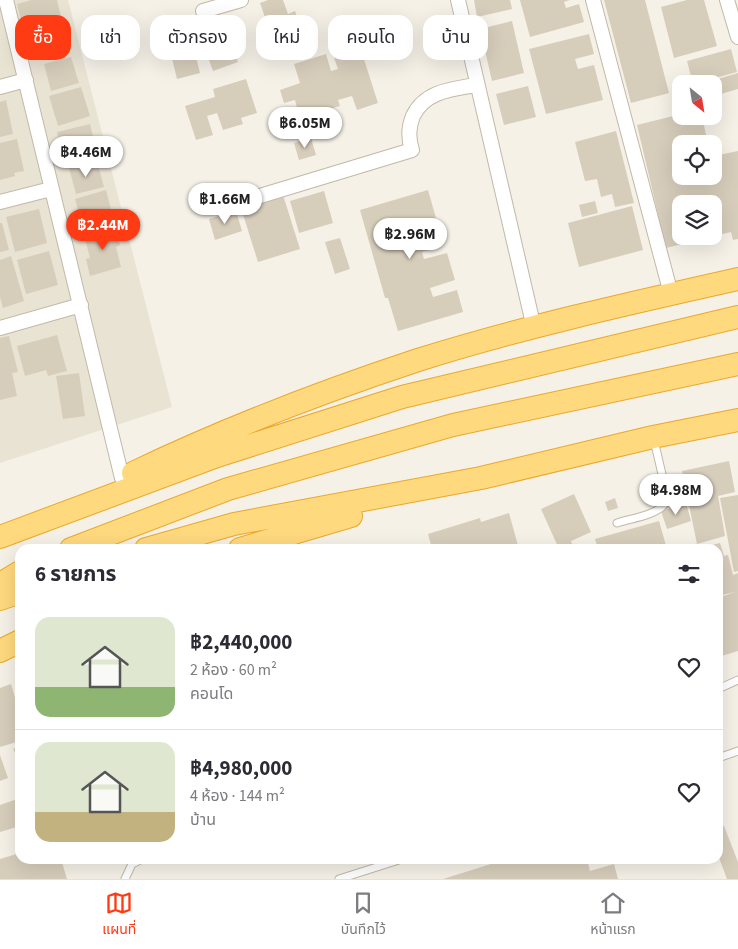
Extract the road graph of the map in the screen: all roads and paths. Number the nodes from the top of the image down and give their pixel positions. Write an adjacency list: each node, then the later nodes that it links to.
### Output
1 (6, 0): 8 (street)
2 (241, 0): 6 (street)
3 (458, 0): 9 (street)
4 (593, 0): 15 (street)
5 (727, 0): 7 (street)
6 (203, 11)
7 (738, 37)
8 (26, 80): 10 (street); 11 (street)
9 (476, 85): 12 (street); 19 (street)
10 (0, 87)
11 (51, 189): 13 (street); 16 (street)
12 (260, 196)
13 (0, 202)
14 (738, 279): 15 (highway)
15 (671, 294): 19 (highway)
16 (81, 305): 18 (street); 23 (street)
17 (738, 318): 25 (highway)
18 (0, 328)
19 (534, 328): 23 (highway)
20 (738, 364): 28 (highway)
21 (738, 420): 22 (highway)
22 (654, 438): 24 (highway); 26 (lane)
23 (122, 478): 25 (highway)
24 (481, 478): 29 (highway); 30 (highway)
25 (43, 519): 27 (highway)
26 (617, 523)
27 (0, 537)
28 (84, 544)
29 (164, 544)
30 (257, 544)
31 (15, 575): 32 (highway)
32 (0, 584)
33 (15, 594): 34 (highway)
34 (0, 599)
35 (15, 644): 36 (highway)
36 (0, 651)
37 (738, 680): 38 (lane)
38 (723, 687)
39 (738, 751): 40 (lane)
40 (723, 756)
41 (132, 864): 43 (lane)
42 (386, 864): 44 (lane)
43 (124, 879)
44 (339, 879)

